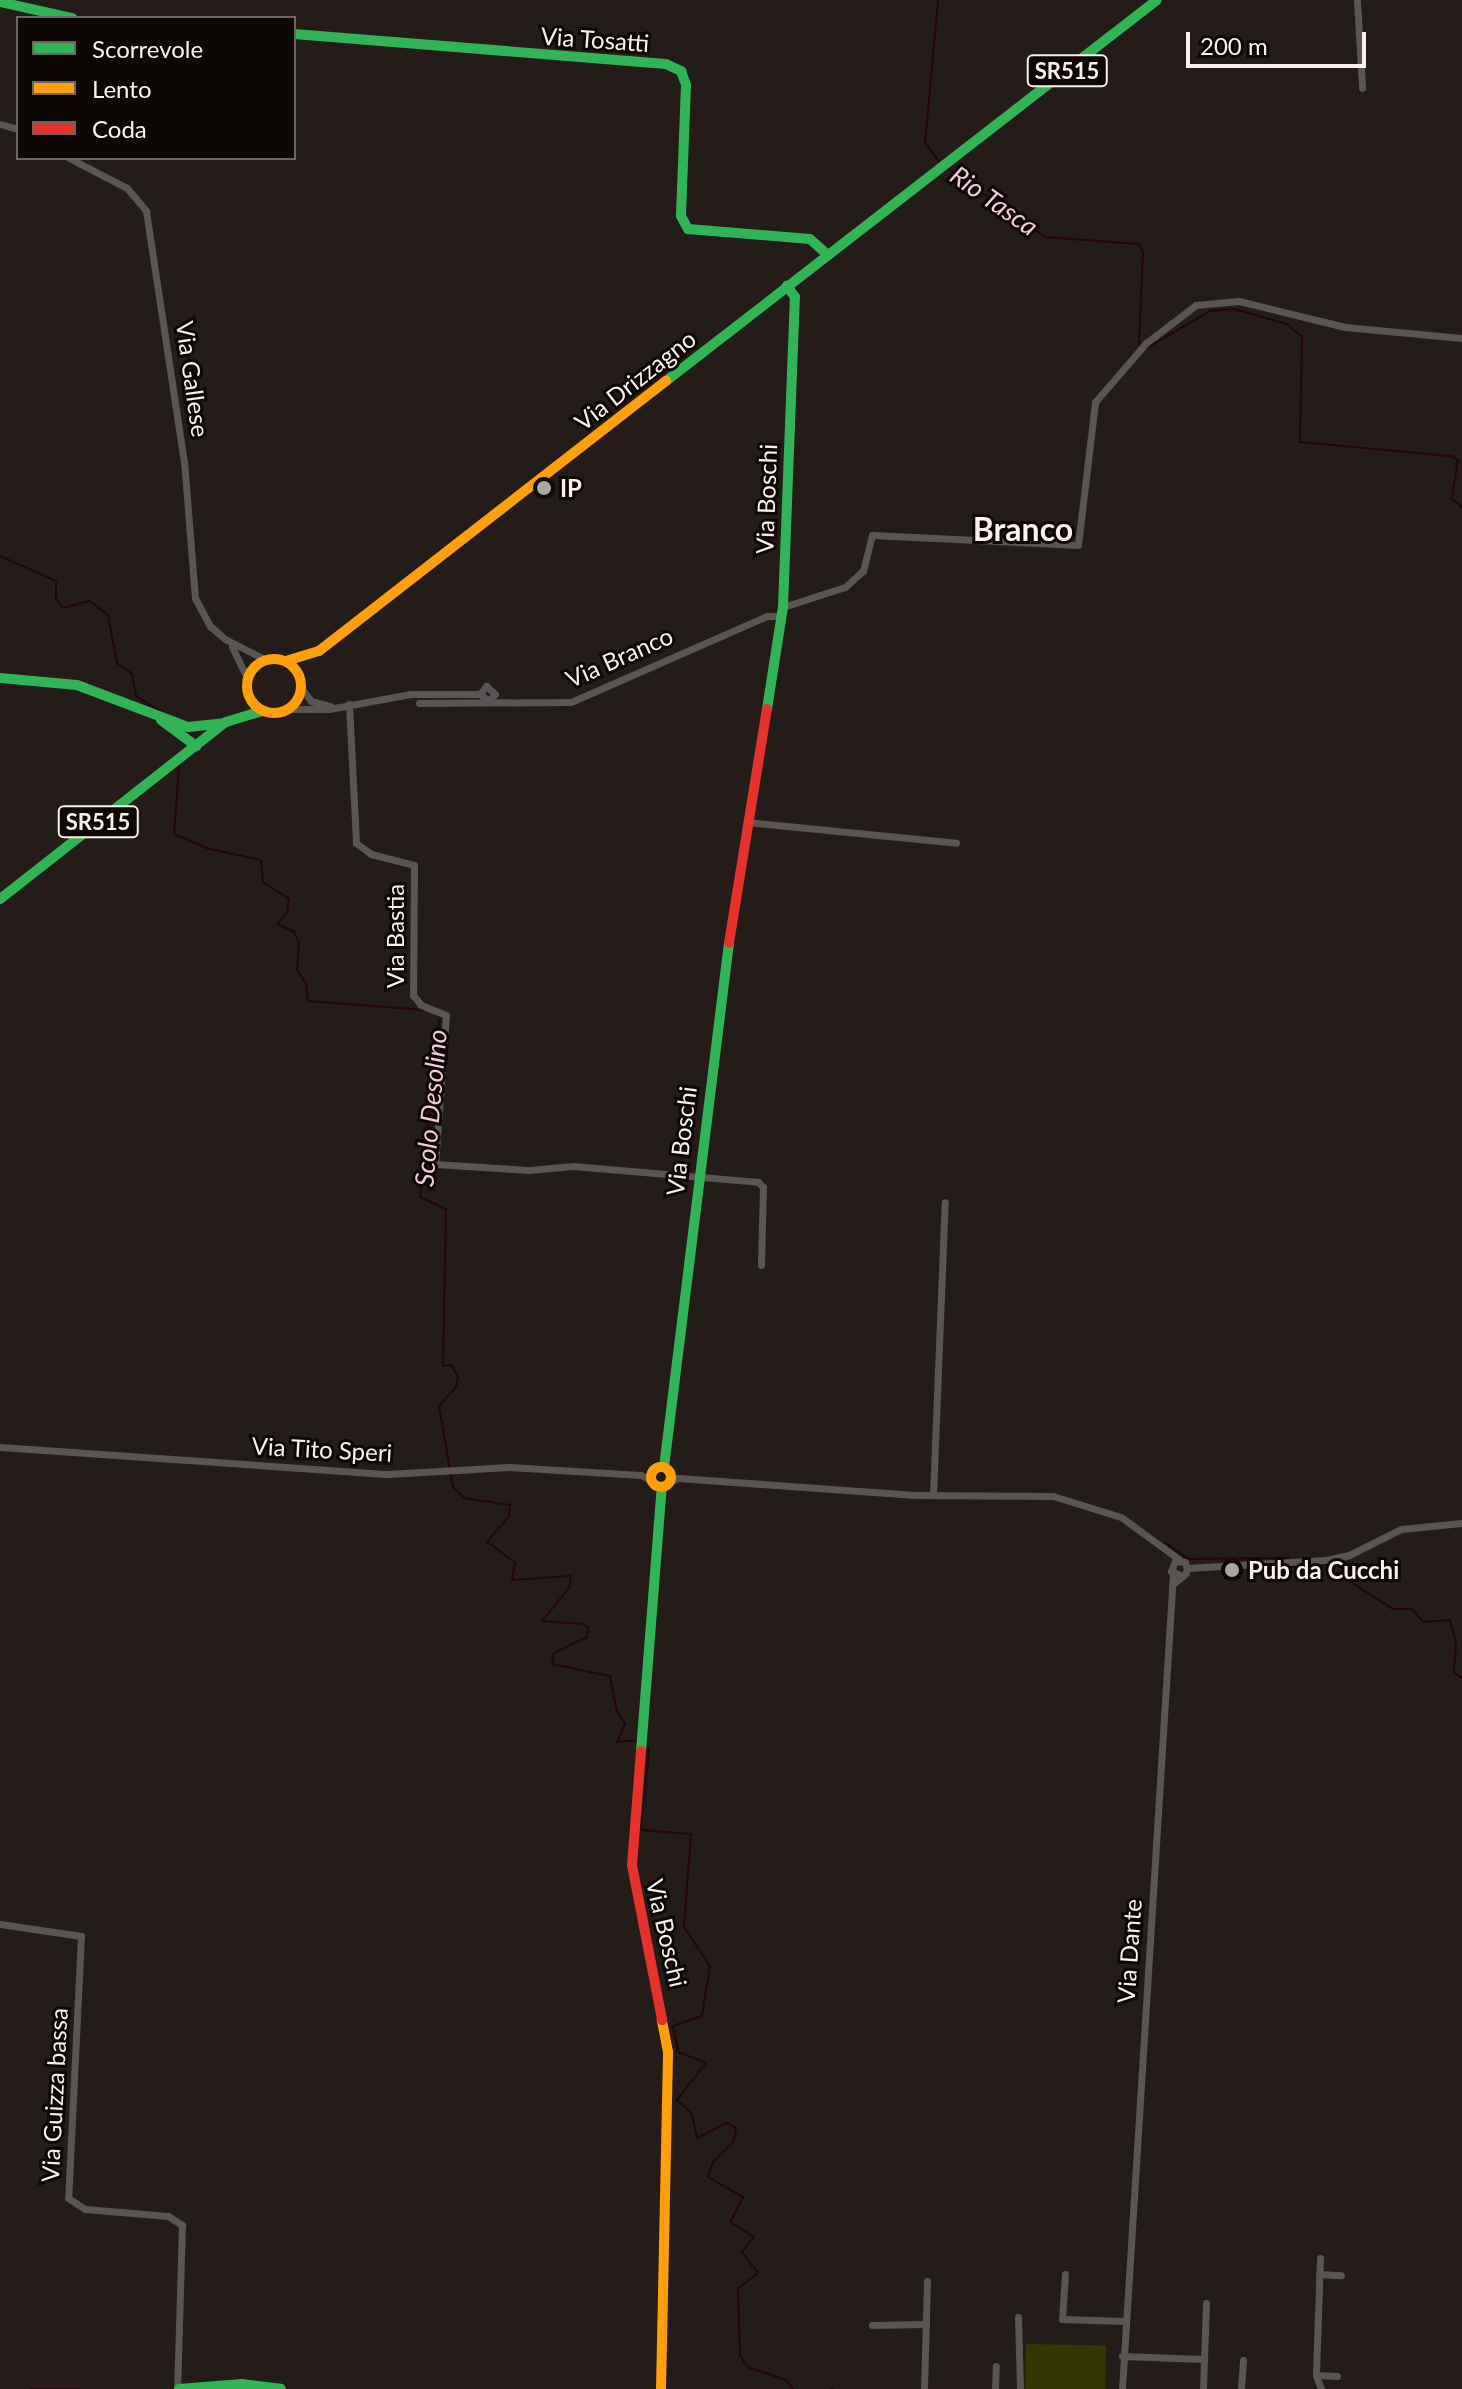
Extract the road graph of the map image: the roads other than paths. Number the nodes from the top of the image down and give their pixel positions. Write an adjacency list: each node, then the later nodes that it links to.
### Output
1 (1157, 0): 8 (street, Via Drizzagno / SR515)
2 (1357, 0): 6 (street)
3 (0, 2): 4 (street)
4 (63, 16)
5 (296, 34): 8 (street, Via Tosatti)
6 (1362, 88)
7 (73, 160): 16 (street, Via Gallese)
8 (828, 255): 9 (street, Via Drizzagno / SR515)
9 (806, 272): 10 (street, Via Drizzagno / SR515); 11 (street, Via Boschi)
10 (787, 286): 11 (street); 12 (street, Via Drizzagno / SR515); 13 (street, Via Boschi)
11 (795, 297): 13 (street, Via Boschi)
12 (769, 301): 13 (street); 17 (street, Via Drizzagno / SR515)
13 (790, 314): 15 (street, Via Boschi)
14 (1462, 338): 15 (street, Via Branco)
15 (782, 612): 25 (street, Via Branco); 35 (street, Via Boschi)
16 (225, 639): 18 (street, Via Gallese); 21 (street, Via Gallese)
17 (319, 651): 19 (street, Via Drizzagno); 22 (street, Via Drizzagno)
18 (266, 660): 19 (street); 21 (street)
19 (286, 661): 22 (street)
20 (0, 678): 30 (street)
21 (247, 678): 23 (street)
22 (301, 685): 27 (street); 28 (street)
23 (247, 691): 29 (street); 31 (street)
24 (480, 694): 26 (street)
25 (419, 703)
26 (349, 704): 27 (street); 38 (street, Via Bastia)
27 (336, 706): 28 (street)
28 (290, 709): 29 (street)
29 (263, 711): 31 (street)
30 (159, 719): 31 (street); 32 (street)
31 (228, 720): 33 (street, SR515)
32 (175, 735): 33 (street); 34 (street)
33 (196, 746): 34 (street, SR515)
34 (176, 762): 37 (street, SR515)
35 (747, 822): 36 (street); 38 (street, Via Boschi)
36 (956, 843)
37 (0, 899)
38 (697, 1175): 40 (street); 43 (street, Via Boschi)
39 (945, 1202): 44 (street)
40 (761, 1265)
41 (0, 1447): 42 (street, Via Tito Speri)
42 (648, 1476): 43 (street); 43 (street)
43 (669, 1477): 44 (street); 71 (street, Via Boschi)
44 (933, 1495): 46 (street)
45 (1462, 1523): 48 (street)
46 (1169, 1556): 47 (street); 49 (street)
47 (1180, 1560): 48 (street); 49 (street)
48 (1187, 1568): 50 (street)
49 (1172, 1571): 50 (street); 51 (street, Via Dante)
50 (1182, 1576): 51 (street)
51 (1173, 1584): 60 (street, Via Dante)
52 (0, 1924): 69 (street, Via Guizza bassa)
53 (1320, 2258): 55 (street)
54 (1065, 2274): 60 (street)
55 (1319, 2274): 56 (street); 67 (street)
56 (1341, 2275)
57 (927, 2281): 61 (street)
58 (1206, 2303): 64 (street)
59 (1018, 2317): 74 (street)
60 (1124, 2321): 63 (street, Via Dante)
61 (926, 2324): 62 (street); 72 (street)
62 (872, 2325)
63 (1122, 2356): 64 (street); 75 (street, Via Dante)
64 (1203, 2359): 76 (street)
65 (1243, 2360): 77 (street)
66 (996, 2366): 73 (street)
67 (1316, 2375): 68 (street); 78 (street)
68 (1337, 2376)
69 (178, 2389): 70 (street)
70 (281, 2389)
71 (661, 2389)
72 (924, 2389)
73 (995, 2389)
74 (1020, 2389)
75 (1122, 2389)
76 (1203, 2389)
77 (1241, 2389)
78 (1321, 2389)

